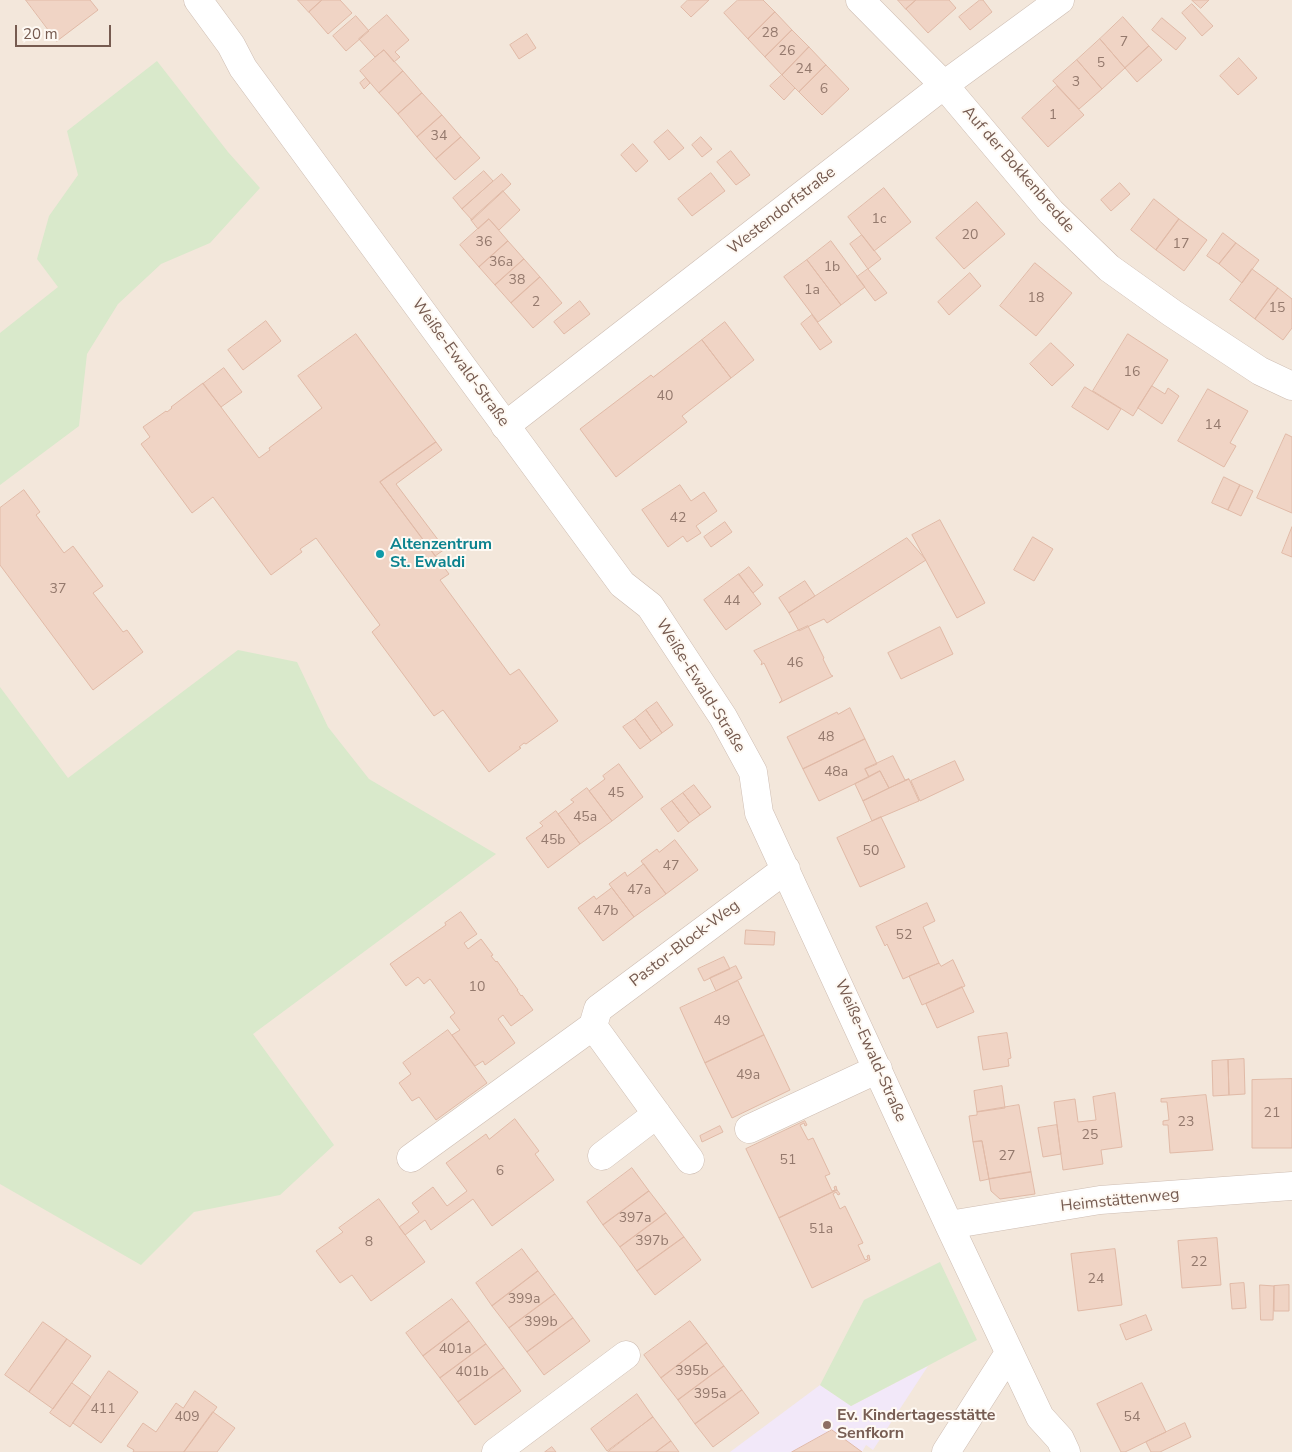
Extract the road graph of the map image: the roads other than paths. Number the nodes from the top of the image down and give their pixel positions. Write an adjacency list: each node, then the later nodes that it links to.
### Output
1 (198, 0): 6 (street, Weiße-Ewald-Straße)
2 (860, 0): 4 (street, Auf der Bokkenbredde)
3 (1060, 0): 4 (street, Westendorfstraße)
4 (944, 85): 5 (street, Auf der Bokkenbredde); 6 (street, Westendorfstraße)
5 (1292, 386)
6 (506, 426): 7 (street, Weiße-Ewald-Straße)
7 (786, 869): 8 (street, Pastor-Block-Weg); 9 (street, Weiße-Ewald-Straße)
8 (593, 1026): 10 (street); 13 (street, Pastor-Block-Weg)
9 (878, 1069): 11 (street); 16 (street, Weiße-Ewald-Straße)
10 (658, 1114): 12 (street); 14 (street)
11 (749, 1129)
12 (602, 1156)
13 (411, 1158)
14 (690, 1160)
15 (1292, 1186): 16 (street, Heimstättenweg)
16 (949, 1225): 17 (street, Weiße-Ewald-Straße)
17 (1009, 1353): 20 (street); 21 (street, Weiße-Ewald-Straße)
18 (626, 1356): 19 (street)
19 (496, 1452)
20 (946, 1452)
21 (1066, 1452)

